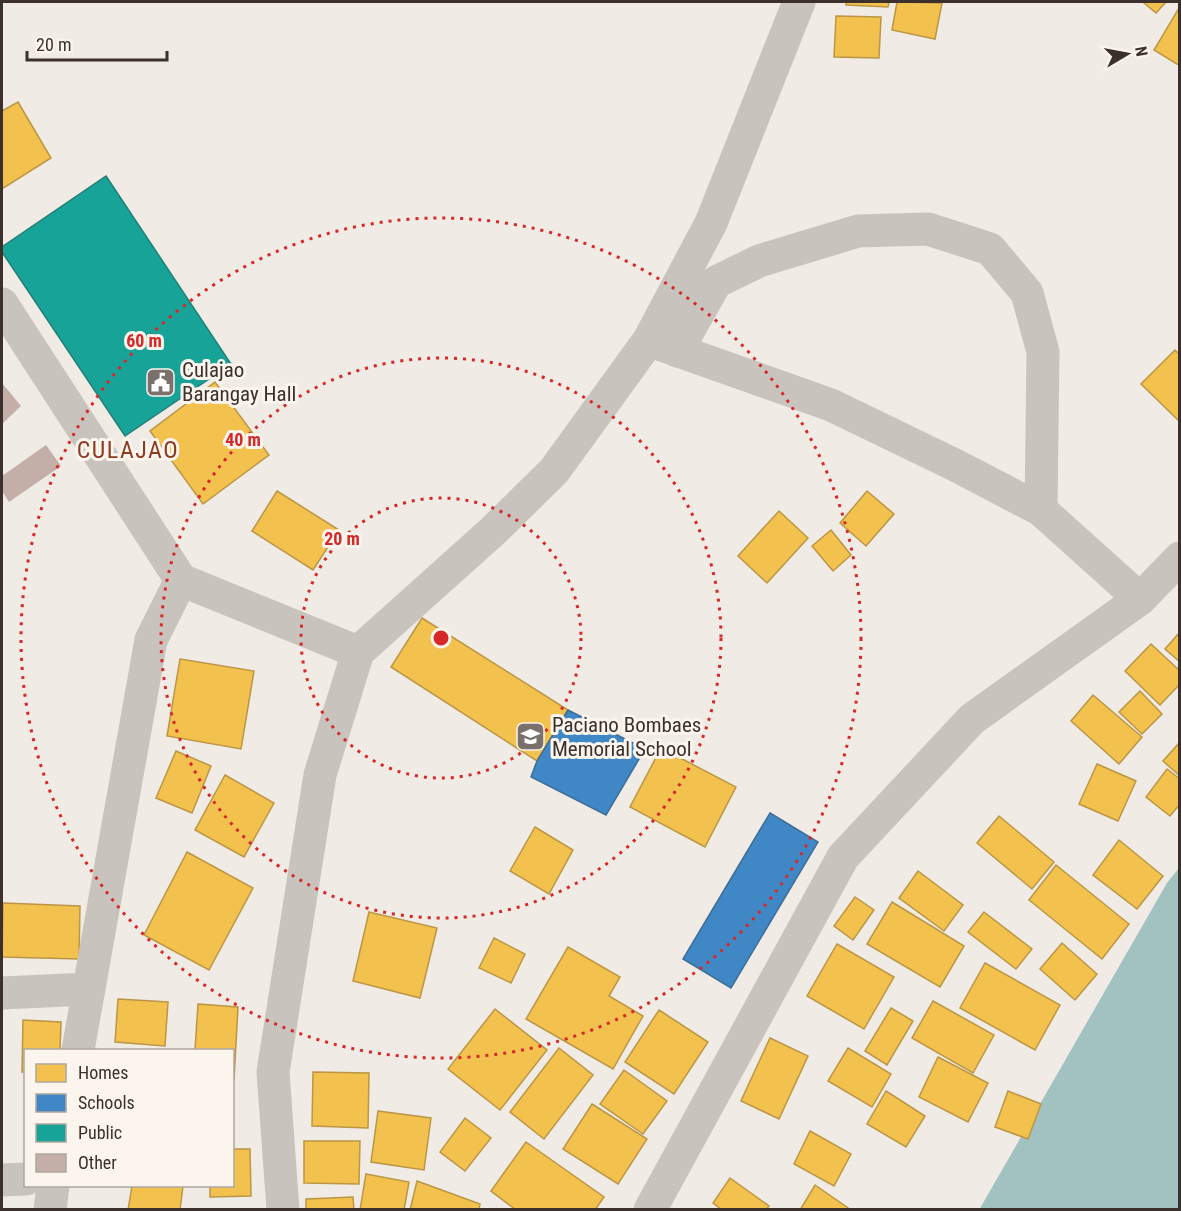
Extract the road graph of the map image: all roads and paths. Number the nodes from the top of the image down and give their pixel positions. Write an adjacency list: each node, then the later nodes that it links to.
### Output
1 (799, 2): 3 (street)
2 (2, 304): 6 (street)
3 (663, 345): 4 (street); 4 (street); 8 (street)
4 (1041, 510): 7 (street)
5 (1179, 558): 7 (street)
6 (182, 580): 8 (street); 9 (street)
7 (1140, 599): 17 (street)
8 (358, 652): 16 (street)
9 (89, 989): 10 (street); 11 (street)
10 (2, 993)
11 (78, 1049)
12 (24, 1179): 13 (street)
13 (2, 1180)
14 (53, 1187): 15 (street)
15 (50, 1209)
16 (283, 1209)
17 (650, 1209)

